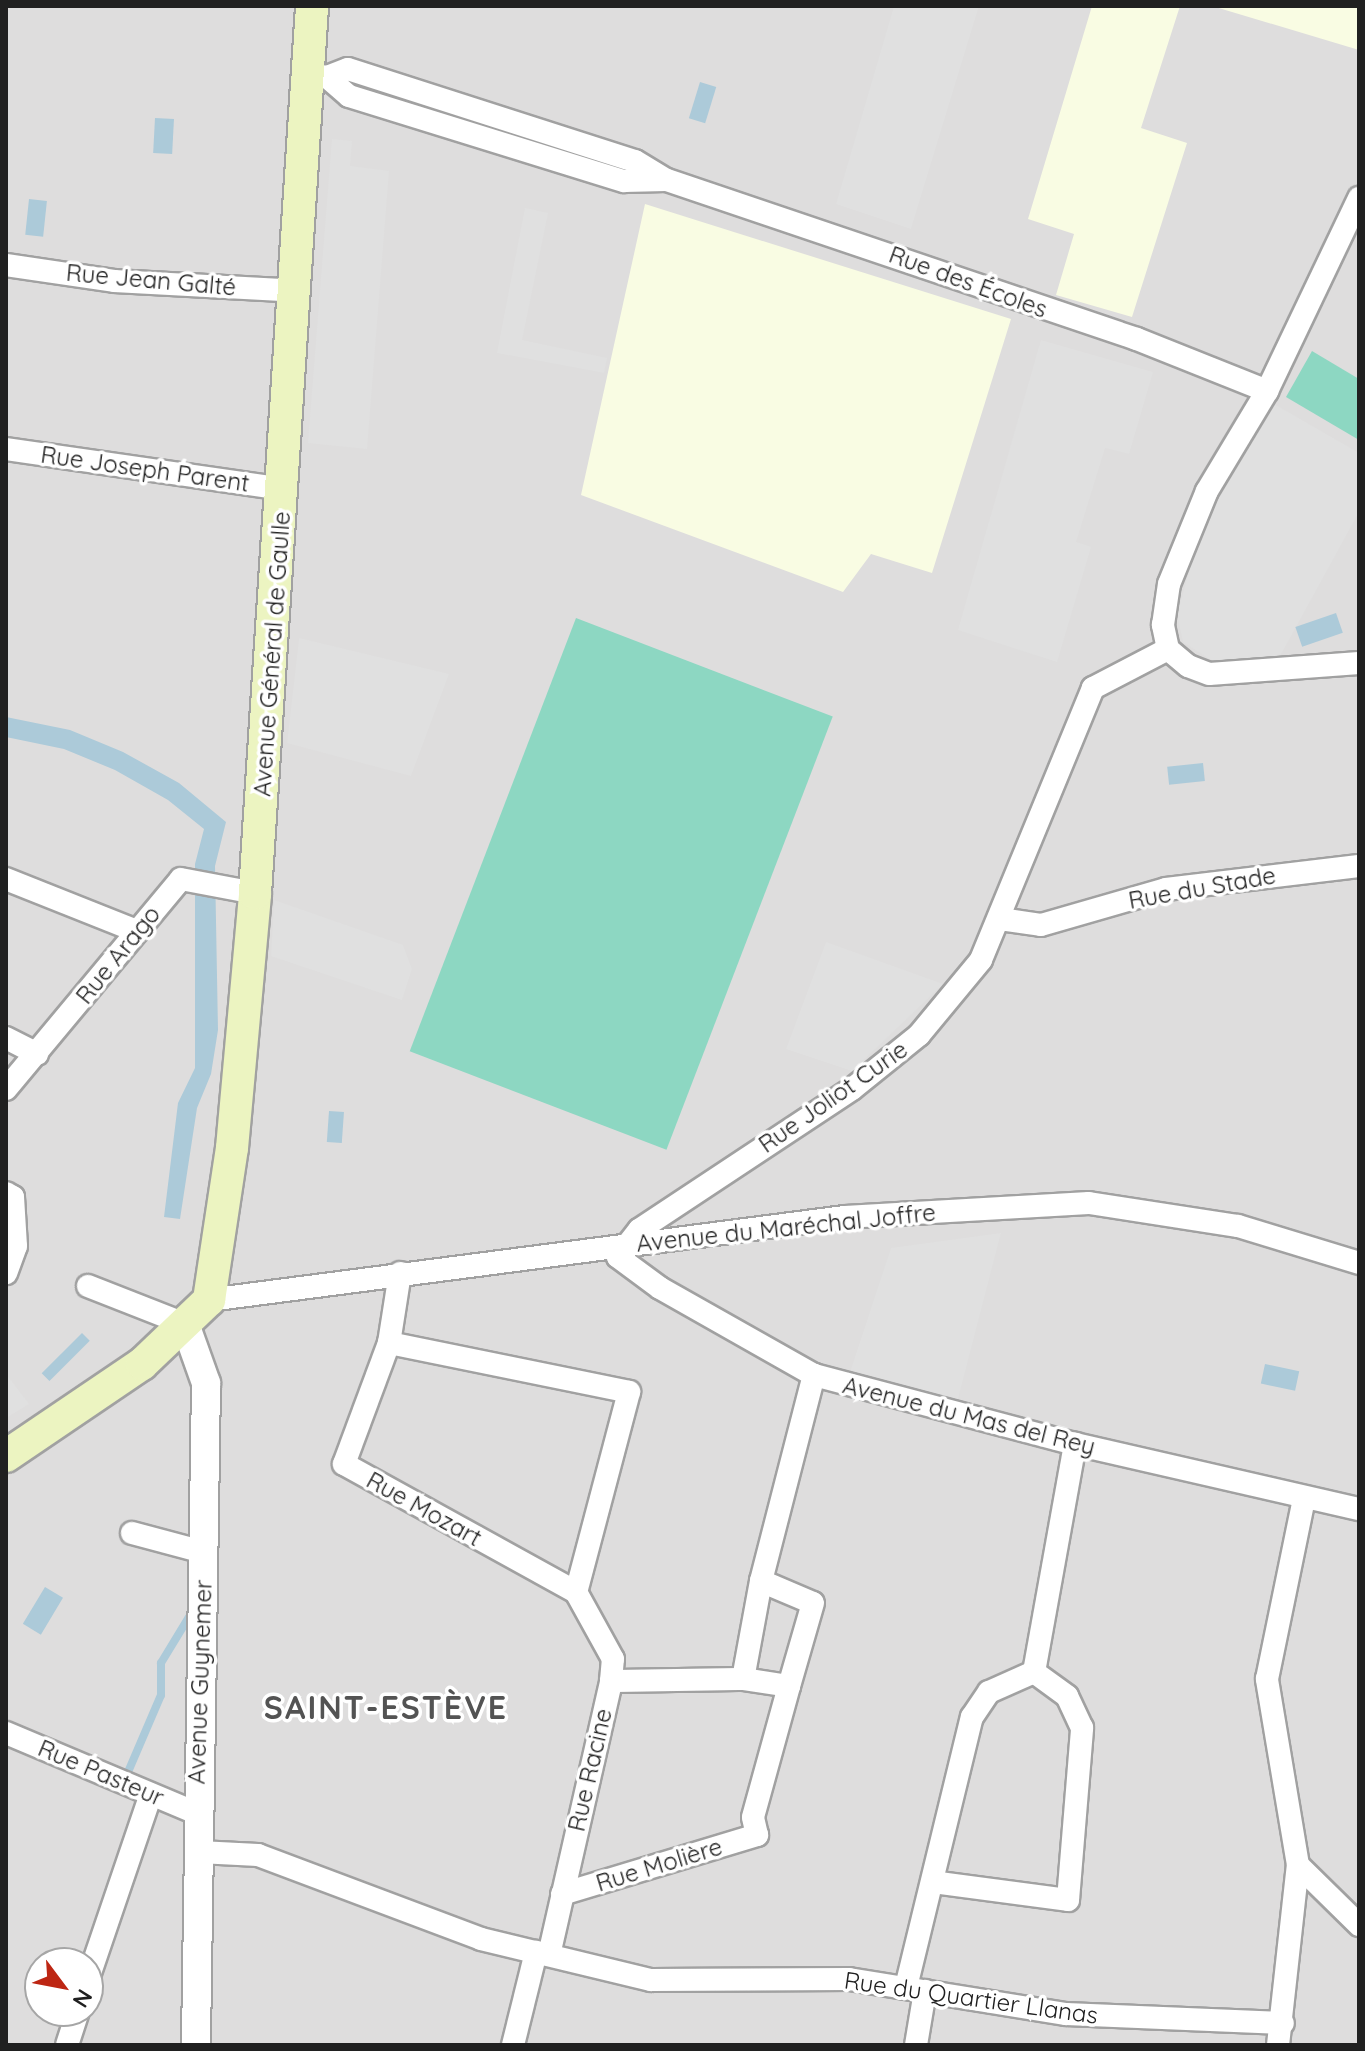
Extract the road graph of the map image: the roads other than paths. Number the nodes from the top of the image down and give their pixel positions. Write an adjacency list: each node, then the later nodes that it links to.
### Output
1 (312, 6): 2 (main road, Avenue Général de Gaulle)
2 (318, 76): 5 (main road, Avenue Général de Gaulle); 6 (street, Rue des Écoles)
3 (1359, 198): 6 (street)
4 (6, 265): 5 (street, Rue Jean Galté)
5 (296, 291): 8 (main road, Avenue Général de Gaulle)
6 (1267, 391): 9 (street)
7 (6, 449): 8 (street, Rue Joseph Parent)
8 (283, 489): 13 (main road, Avenue Général de Gaulle)
9 (1168, 649): 10 (street); 14 (street, Rue Joliot Curie)
10 (1359, 663)
11 (1359, 866): 14 (street, Rue du Stade)
12 (6, 879): 15 (street)
13 (255, 893): 15 (street, Rue Arago); 25 (main road, Avenue Général de Gaulle)
14 (1000, 919): 20 (street, Rue Joliot Curie)
15 (137, 931): 17 (street, Rue Arago)
16 (6, 1038): 17 (street)
17 (37, 1054): 18 (street, Rue Arago)
18 (6, 1089)
19 (6, 1193): 22 (street)
20 (623, 1246): 21 (street, Avenue du Maréchal Joffre); 23 (street, Avenue du Maréchal Joffre); 28 (street, Avenue du Mas del Rey)
21 (1359, 1263)
22 (6, 1273)
23 (400, 1273): 25 (street, Avenue du Maréchal Joffre); 27 (street)
24 (88, 1286): 26 (street)
25 (209, 1300): 26 (main road)
26 (185, 1324): 30 (main road); 34 (street, Avenue Guynemer)
27 (389, 1343): 36 (street, Rue Mozart); 36 (street)
28 (814, 1375): 29 (street, Avenue du Mas del Rey); 35 (street)
29 (1075, 1444): 31 (street, Avenue du Mas del Rey); 37 (street)
30 (6, 1456)
31 (1304, 1498): 32 (street, Avenue du Mas del Rey); 45 (street)
32 (1359, 1509)
33 (132, 1533): 34 (street)
34 (203, 1552): 43 (street, Avenue Guynemer)
35 (761, 1581): 38 (street); 40 (street)
36 (576, 1592): 39 (street, Rue Racine)
37 (1034, 1672): 46 (street); 46 (street)
38 (743, 1679): 39 (street); 40 (street)
39 (611, 1681): 47 (street, Rue Racine)
40 (789, 1686): 47 (street, Rue Molière)
41 (6, 1733): 42 (street, Rue Pasteur)
42 (151, 1794): 43 (street, Rue Pasteur); 49 (street)
43 (196, 1813): 44 (street, Avenue Guynemer)
44 (199, 1852): 50 (street, Rue du Quartier Llanas); 53 (street, Avenue Guynemer)
45 (1298, 1865): 48 (street); 52 (street)
46 (933, 1882): 51 (street)
47 (562, 1894): 50 (street, Rue Racine)
48 (1359, 1925)
49 (99, 1947)
50 (542, 1954): 51 (street, Rue du Quartier Llanas); 54 (street, Rue Racine)
51 (916, 1989): 52 (street, Rue du Quartier Llanas); 55 (street)
52 (1280, 2034)
53 (196, 2045)
54 (513, 2045)
55 (916, 2045)

